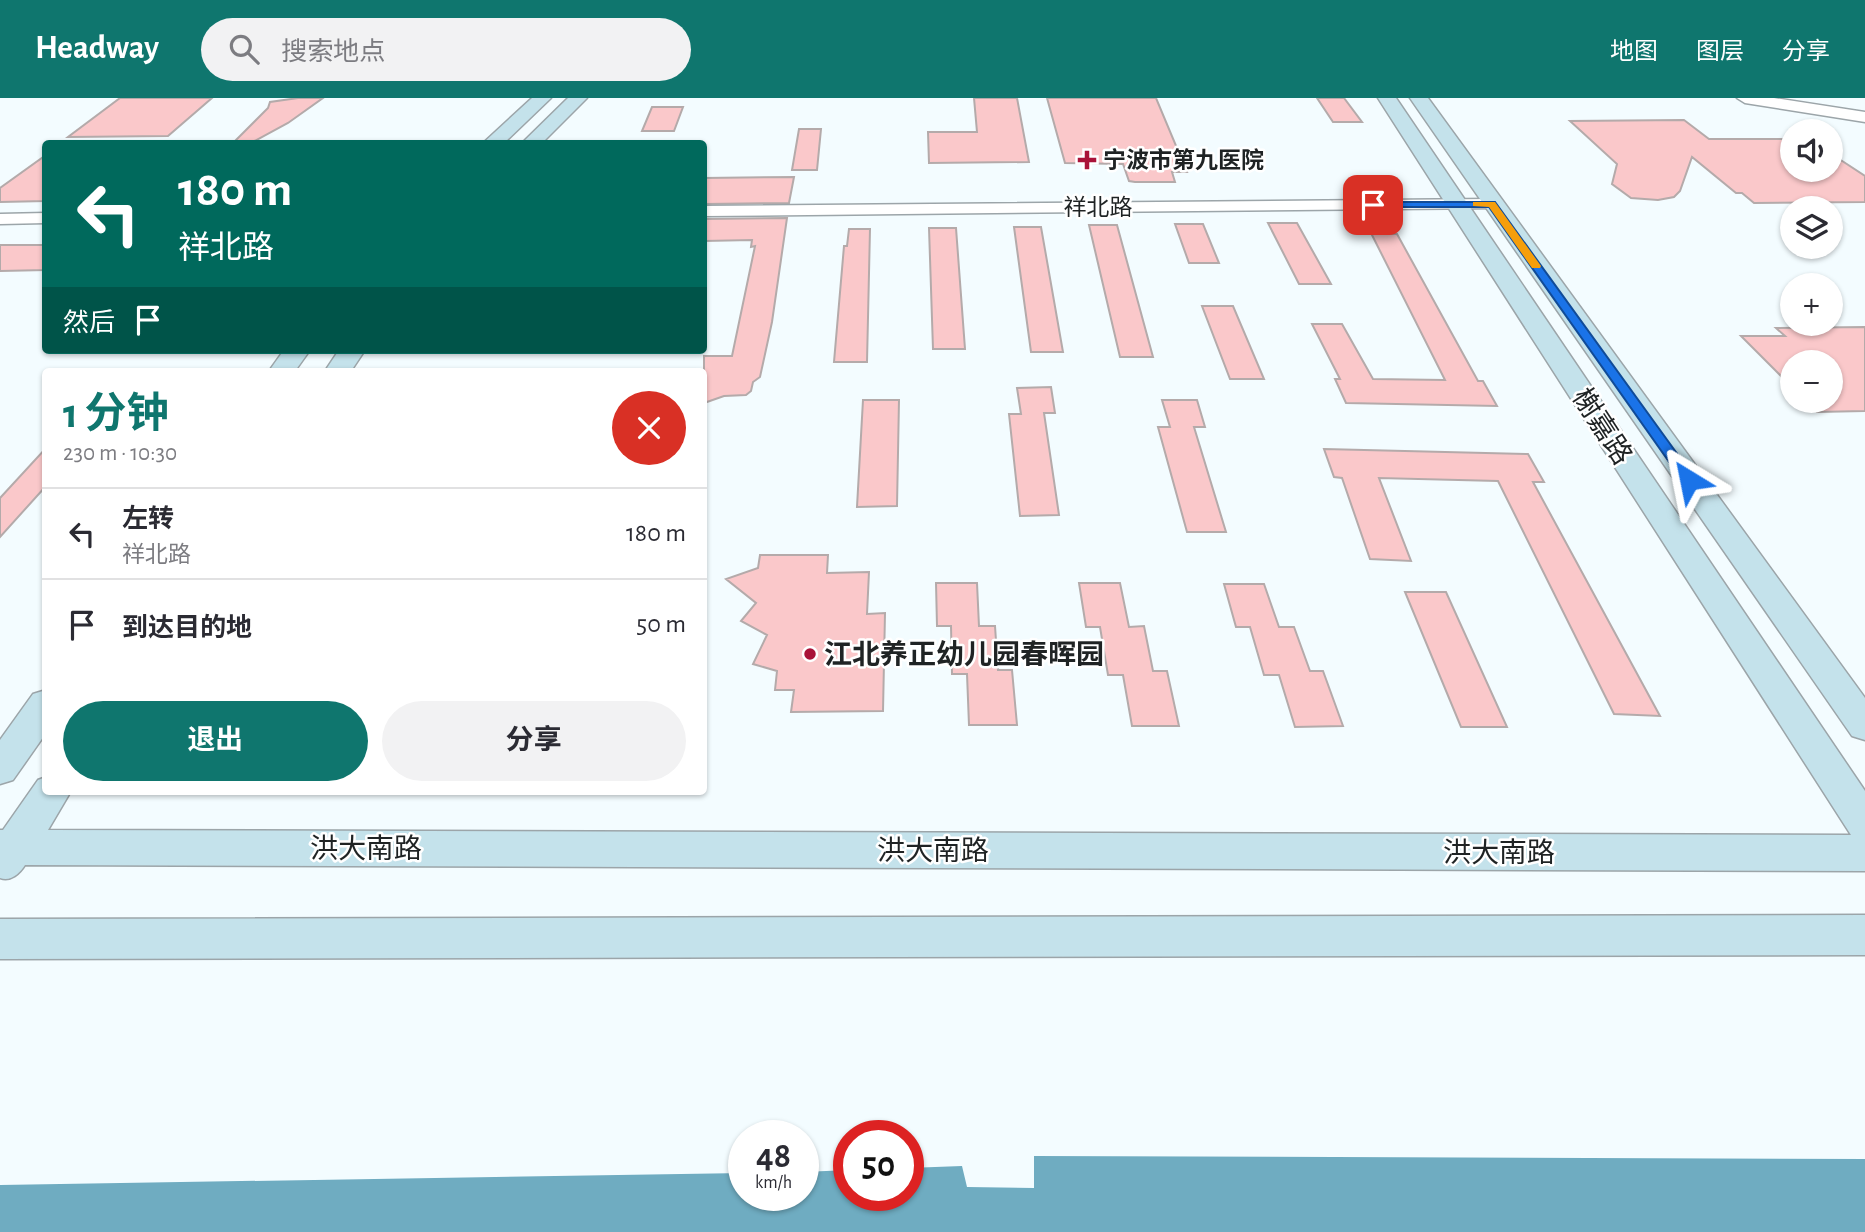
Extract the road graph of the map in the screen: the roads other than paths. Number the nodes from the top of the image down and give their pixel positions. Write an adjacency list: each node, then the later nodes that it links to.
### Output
1 (542, 98): 7 (main road)
2 (578, 98): 8 (main road)
3 (1387, 98): 9 (main road, 榭嘉路)
4 (1419, 98): 10 (main road, 榭嘉路)
5 (1745, 98): 6 (street)
6 (1865, 117)
7 (495, 140)
8 (534, 140)
9 (1457, 204): 10 (street, 祥北路); 11 (street, 祥北路); 20 (main road, 榭嘉路)
10 (1492, 204): 17 (main road, 榭嘉路)
11 (707, 211)
12 (42, 218): 13 (street)
13 (0, 219)
14 (42, 224): 15 (street)
15 (0, 225)
16 (42, 710): 18 (main road)
17 (1865, 726)
18 (0, 769)
19 (49, 795): 22 (main road)
20 (1865, 824)
21 (1865, 853): 22 (main road, 洪大南路)
22 (5, 854)
23 (1865, 934): 24 (main road)
24 (0, 939)

